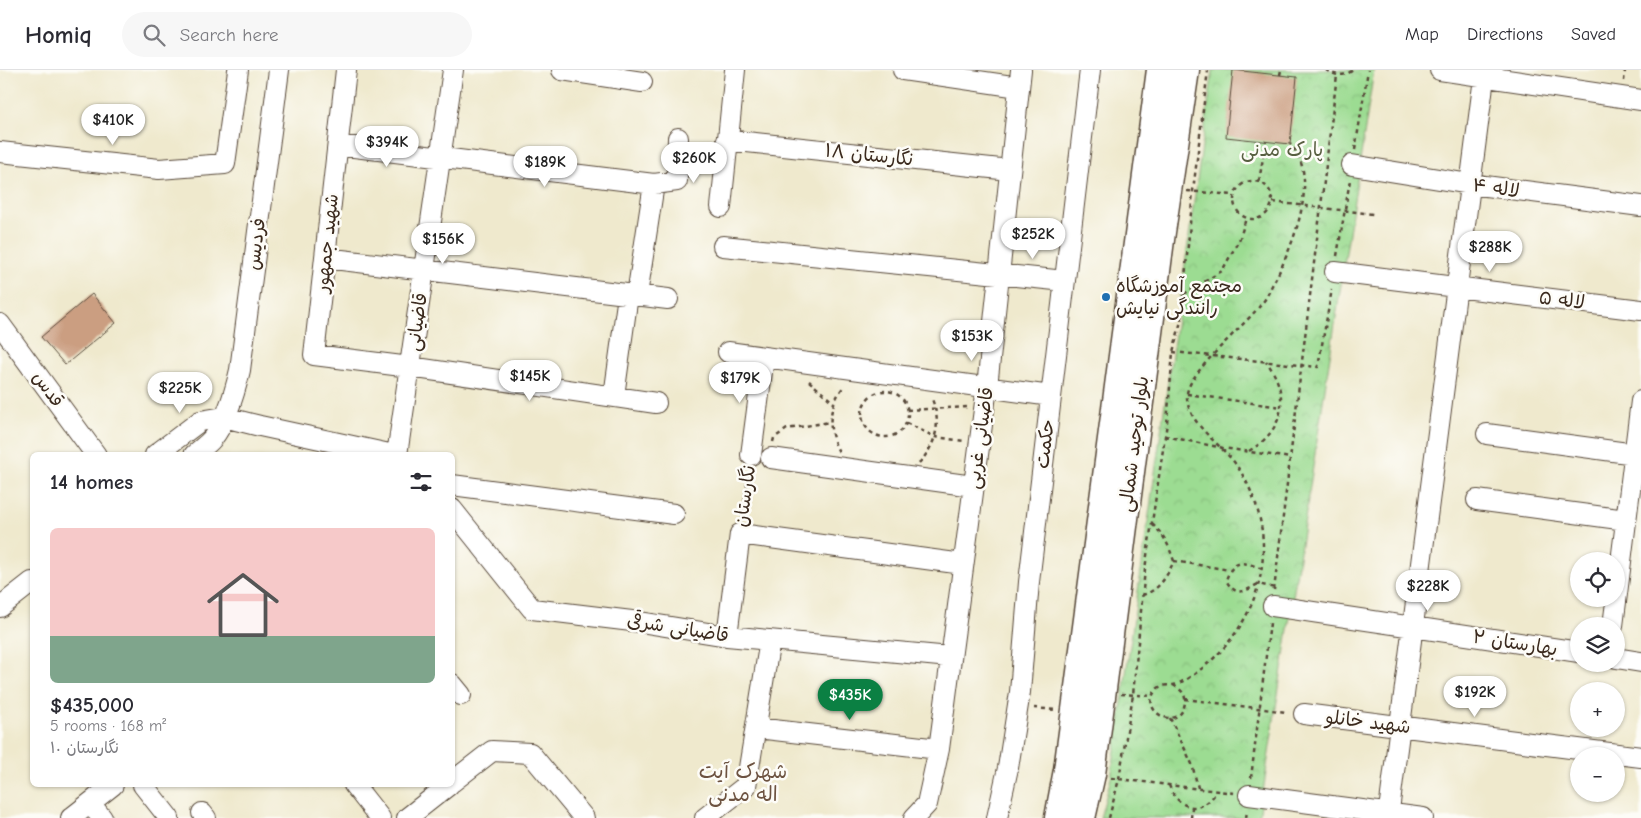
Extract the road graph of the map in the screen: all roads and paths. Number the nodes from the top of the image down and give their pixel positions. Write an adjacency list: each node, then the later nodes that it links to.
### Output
1 (238, 70): 30 (street)
2 (279, 70): 80 (street, فردیس)
3 (346, 70): 29 (street, شهید جمهور)
4 (454, 70): 31 (street, قاضیانی)
5 (562, 70): 17 (street)
6 (735, 70): 26 (street)
7 (903, 70): 18 (street)
8 (1090, 70): 52 (street, حکمت)
9 (1160, 70): 132 (main road, بلوار توحید شمالی)
10 (1186, 70): 37 (main road, بلوار توحید شمالی)
11 (1208, 70): 37 (path)
12 (1280, 70): 20 (path)
13 (1326, 70): 21 (path)
14 (1353, 70): 21 (path)
15 (1368, 70): 32 (path)
16 (1440, 70): 19 (street)
17 (606, 73): 23 (street)
18 (944, 73): 22 (street)
19 (1485, 73): 24 (street); 36 (street)
20 (1280, 75)
21 (1338, 75): 43 (path)
22 (1020, 78): 33 (street, قاضیانی غربی)
23 (642, 82)
24 (1641, 100)
25 (678, 138): 35 (street)
26 (727, 140): 33 (street, نگارستان ۱۸); 42 (street)
27 (1266, 141): 34 (path)
28 (1290, 144): 40 (path)
29 (338, 145): 31 (street); 48 (street, شهید جمهور)
30 (0, 152)
31 (441, 157): 35 (street); 49 (street, قاضیانی)
32 (1352, 165): 36 (street, لاله ۴); 44 (path)
33 (1010, 170): 51 (street, قاضیانی غربی)
34 (1259, 181): 38 (path); 39 (path)
35 (654, 184): 55 (street)
36 (1470, 184): 41 (street, لاله ۴); 53 (street)
37 (1180, 190): 38 (path); 54 (path); 126 (main road, بلوار توحید شمالی)
38 (1234, 195): 46 (path)
39 (1272, 202): 40 (path); 46 (path)
40 (1302, 205): 43 (path); 61 (path)
41 (1641, 206)
42 (721, 207)
43 (1321, 207): 44 (path); 65 (path)
44 (1345, 209): 45 (path); 50 (path)
45 (1373, 214)
46 (1246, 218): 54 (path)
47 (723, 246): 51 (street)
48 (325, 258): 49 (street); 66 (street, شهید جمهور)
49 (424, 270): 55 (street); 66 (street, قاضیانی)
50 (1335, 272): 53 (street, لاله ۵); 65 (path)
51 (999, 274): 52 (street); 69 (street, قاضیانی غربی)
52 (1065, 281): 72 (street, حکمت)
53 (1457, 287): 57 (street, لاله ۵); 118 (street)
54 (1184, 294): 60 (path)
55 (632, 295): 56 (street); 71 (street)
56 (668, 299)
57 (1641, 310)
58 (2, 331): 88 (street, قدس)
59 (728, 352): 62 (street)
60 (1172, 352): 61 (path); 84 (path)
61 (1213, 356): 64 (path); 70 (path)
62 (764, 357): 63 (street); 95 (street, نگارستان)
63 (792, 361): 67 (street); 75 (path)
64 (1266, 361): 65 (path); 76 (path)
65 (1302, 365): 97 (path)
66 (410, 367): 71 (street); 92 (street, قاضیانی)
67 (870, 371): 68 (street); 75 (path)
68 (911, 377): 69 (street); 77 (path)
69 (987, 387): 72 (street); 79 (street, قاضیانی غربی)
70 (1186, 394): 76 (path); 87 (path)
71 (614, 396): 74 (street)
72 (1051, 396): 130 (street, حکمت)
73 (1641, 401): 94 (street)
74 (656, 403)
75 (834, 403): 81 (path)
76 (1281, 407): 93 (path)
77 (935, 408): 78 (path); 79 (path); 85 (path)
78 (908, 410): 82 (path); 82 (path)
79 (984, 410): 86 (street, قاضیانی غربی)
80 (224, 417): 89 (street); 90 (street, فردیس); 91 (street)
81 (830, 422): 96 (path); 98 (path)
82 (906, 423): 85 (path)
83 (1486, 434): 94 (street)
84 (1165, 436): 87 (path); 106 (path)
85 (935, 437): 86 (path); 99 (path)
86 (979, 443): 101 (street, قاضیانی غربی)
87 (1223, 448): 93 (path); 110 (path)
88 (94, 452)
89 (159, 452)
90 (198, 452)
91 (381, 452)
92 (396, 452)
93 (1247, 452): 97 (path)
94 (1634, 454): 105 (street)
95 (751, 455): 107 (path, نگارستان)
96 (771, 458): 98 (street)
97 (1291, 458): 115 (path)
98 (861, 471): 99 (street)
99 (893, 475): 101 (street)
100 (455, 485): 104 (street)
101 (974, 486): 109 (street, قاضیانی غربی)
102 (1477, 500): 105 (street)
103 (455, 513): 119 (street, قاضیانی شرقی)
104 (674, 514)
105 (1626, 520): 117 (street)
106 (1152, 524): 108 (path); 114 (path)
107 (740, 534): 109 (street); 119 (street, نگارستان)
108 (1174, 561): 111 (path); 114 (path)
109 (963, 564): 122 (street, قاضیانی غربی)
110 (1262, 569): 111 (path); 113 (path)
111 (1230, 570): 113 (path)
112 (30, 584): 116 (street)
113 (1258, 584): 115 (path); 125 (path)
114 (1142, 594): 127 (path)
115 (1274, 597): 118 (street, بهارستان ۲); 131 (path)
116 (0, 607)
117 (1614, 617)
118 (1413, 627): 121 (street, بهارستان ۲); 135 (street)
119 (726, 636): 120 (street, قاضیانی شرقی)
120 (770, 640): 122 (street, قاضیانی شرقی); 136 (street)
121 (1570, 651)
122 (950, 657): 137 (street, قاضیانی غربی)
123 (1625, 659): 124 (street)
124 (1641, 662)
125 (1173, 685): 128 (path); 129 (path)
126 (1102, 691): 127 (path); 162 (main road, بلوار توحید شمالی)
127 (1132, 694): 128 (path); 140 (path)
128 (1152, 696): 134 (path)
129 (1185, 699): 131 (path); 134 (path)
130 (1017, 706): 132 (path); 160 (street, حکمت)
131 (1260, 708): 133 (path); 149 (path)
132 (1075, 712): 161 (main road, بلوار توحید شمالی)
133 (1304, 714): 135 (street, شهید خانلو)
134 (1170, 718): 147 (path)
135 (1400, 726): 138 (street, شهید خانلو); 152 (street)
136 (756, 728): 137 (street); 158 (street)
137 (939, 749): 159 (street, قاضیانی غربی)
138 (1641, 757)
139 (1111, 778): 140 (path)
140 (1119, 779): 142 (path); 163 (path)
141 (455, 780): 157 (street)
142 (1169, 785): 147 (path); 150 (path)
143 (112, 787): 151 (street)
144 (145, 787): 154 (street)
145 (356, 787): 155 (street)
146 (446, 787): 156 (street)
147 (1198, 788): 148 (path)
148 (1217, 791): 149 (path); 150 (path)
149 (1249, 795): 152 (street); 165 (path)
150 (1192, 807): 164 (path)
151 (96, 810): 153 (street)
152 (1389, 816): 166 (street)
153 (71, 818)
154 (169, 818)
155 (380, 818)
156 (407, 818)
157 (584, 818)
158 (705, 818)
159 (914, 818)
160 (997, 818)
161 (1058, 818)
162 (1082, 818)
163 (1109, 818)
164 (1191, 818)
165 (1246, 818)
166 (1423, 818)

